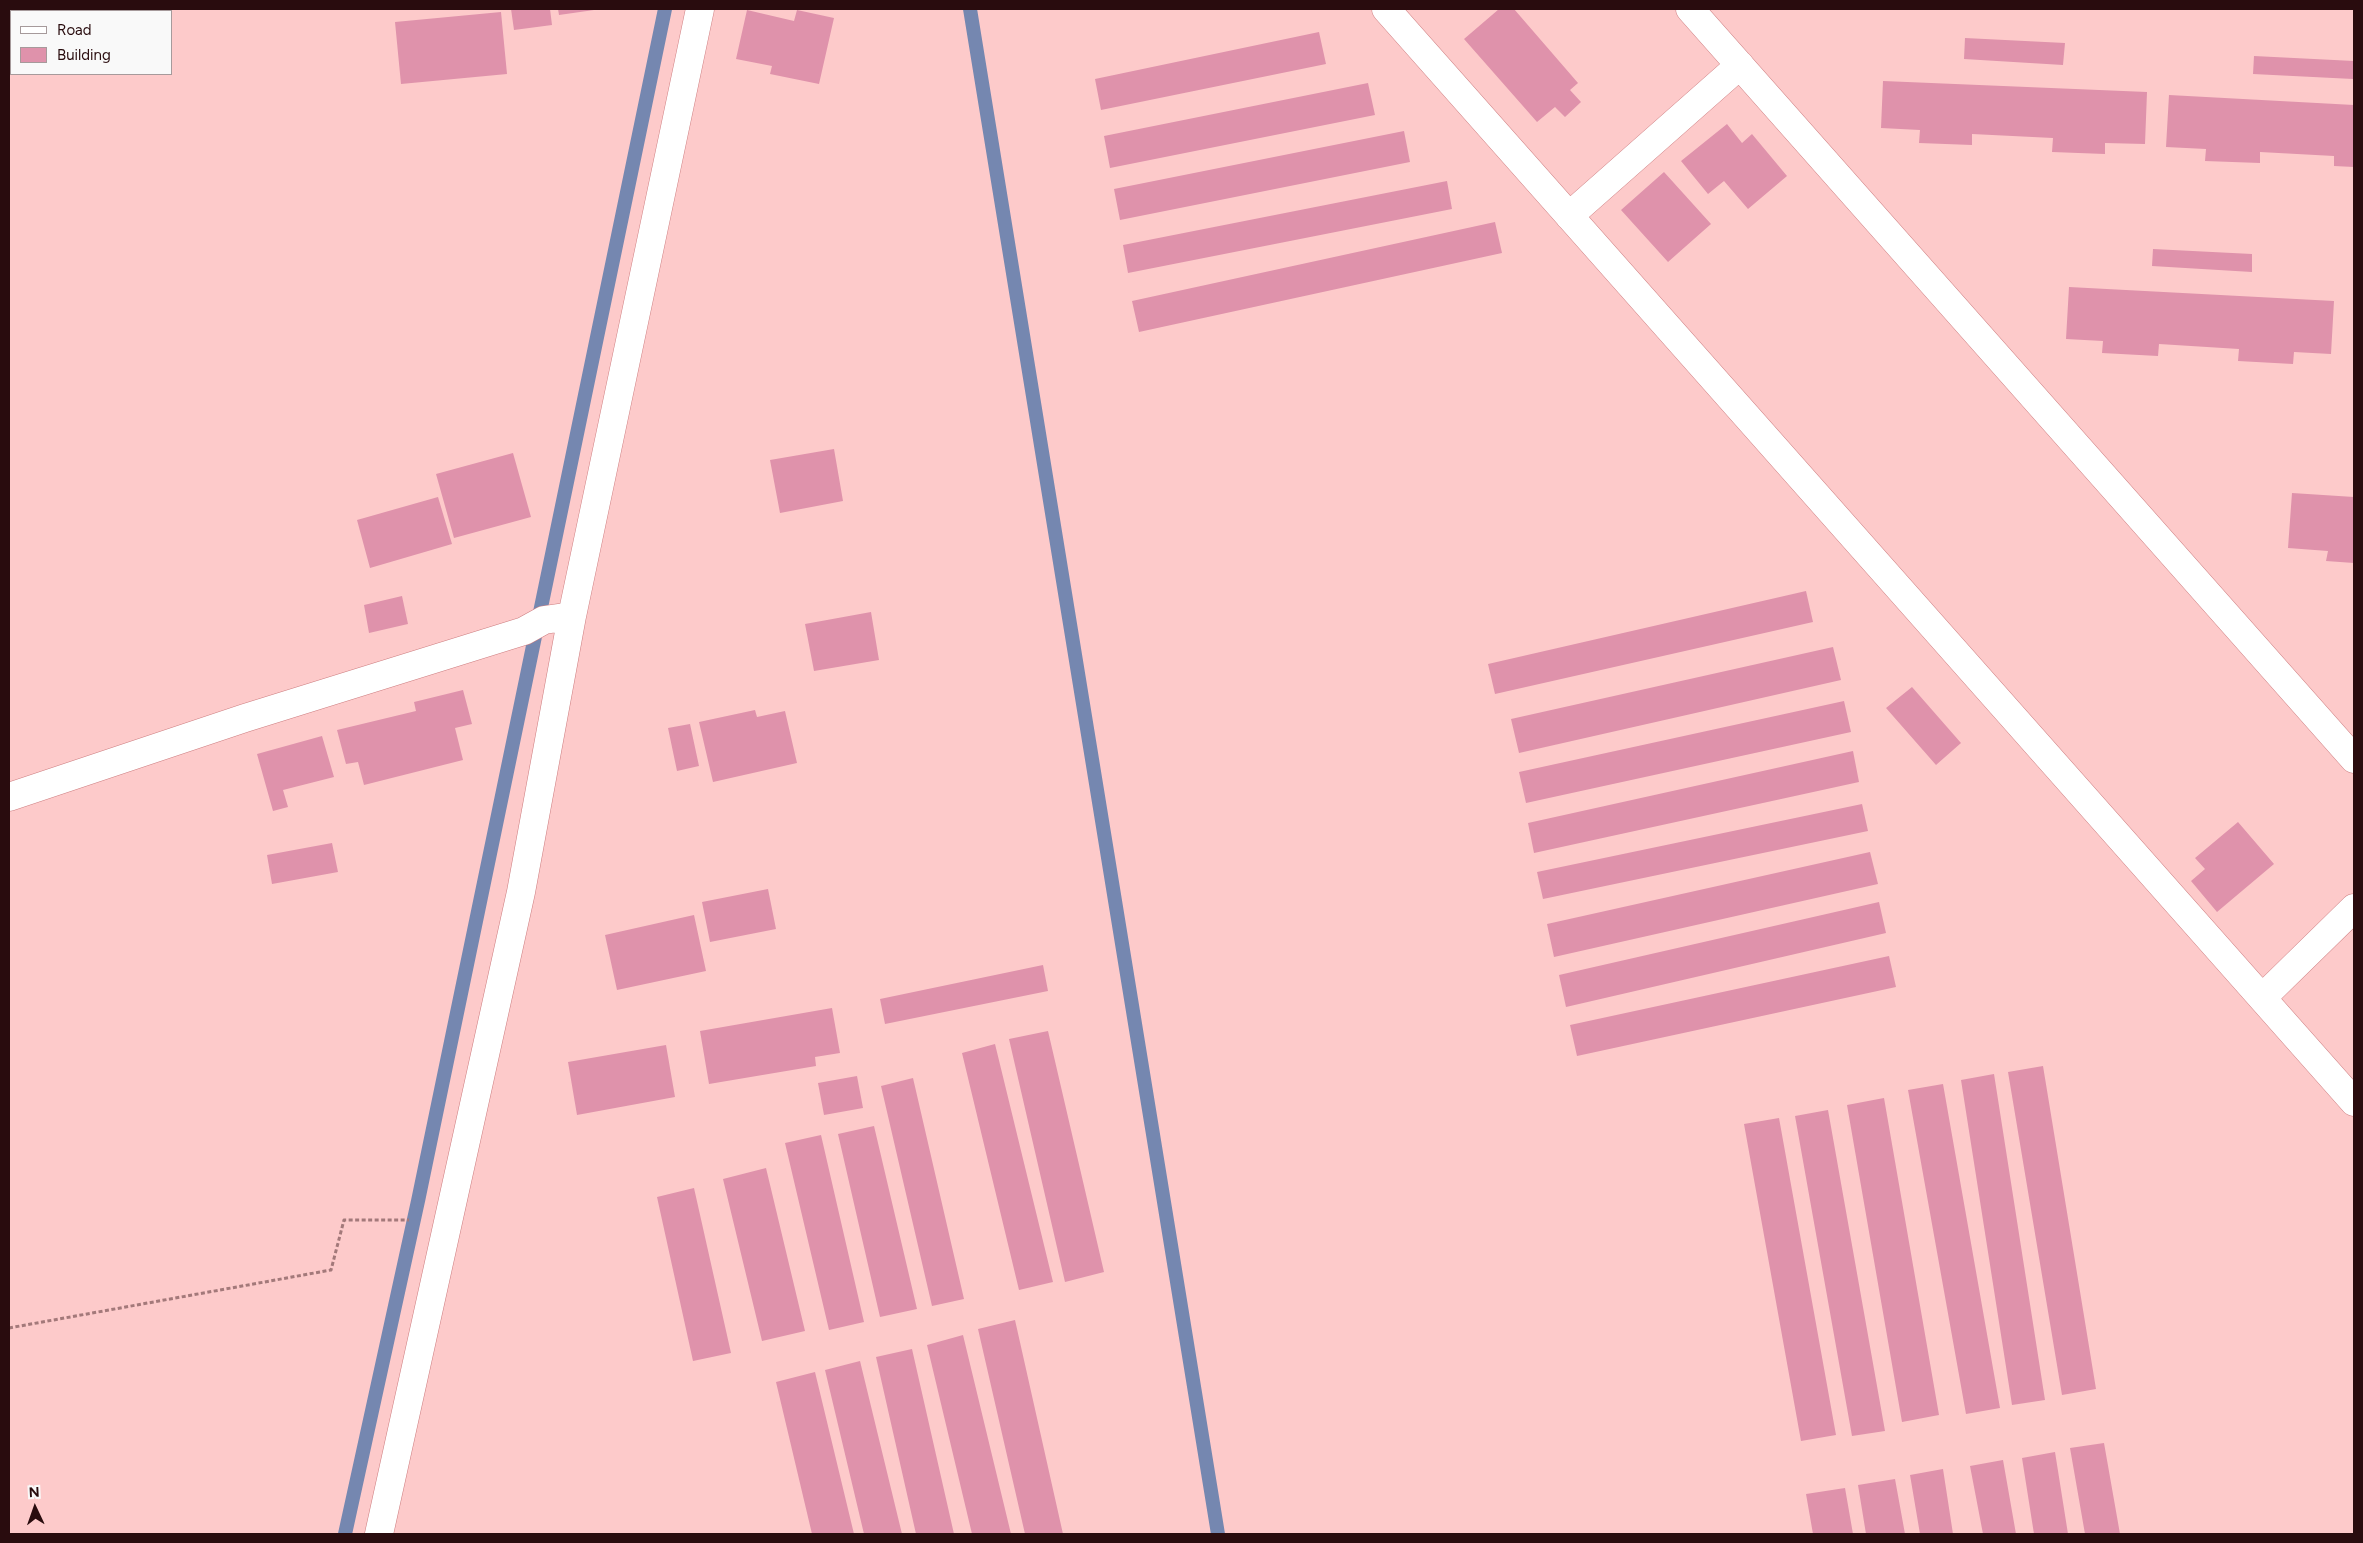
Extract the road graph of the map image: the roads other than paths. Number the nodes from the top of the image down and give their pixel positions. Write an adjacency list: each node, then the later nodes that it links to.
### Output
1 (700, 9): 6 (street)
2 (1386, 9): 5 (street)
3 (1690, 9): 4 (street)
4 (1740, 65): 5 (street); 7 (street)
5 (1569, 216): 10 (street)
6 (572, 616): 8 (street); 12 (street)
7 (2354, 759)
8 (9, 797)
9 (2354, 908): 10 (street)
10 (2262, 998): 11 (street)
11 (2354, 1102)
12 (379, 1534)

